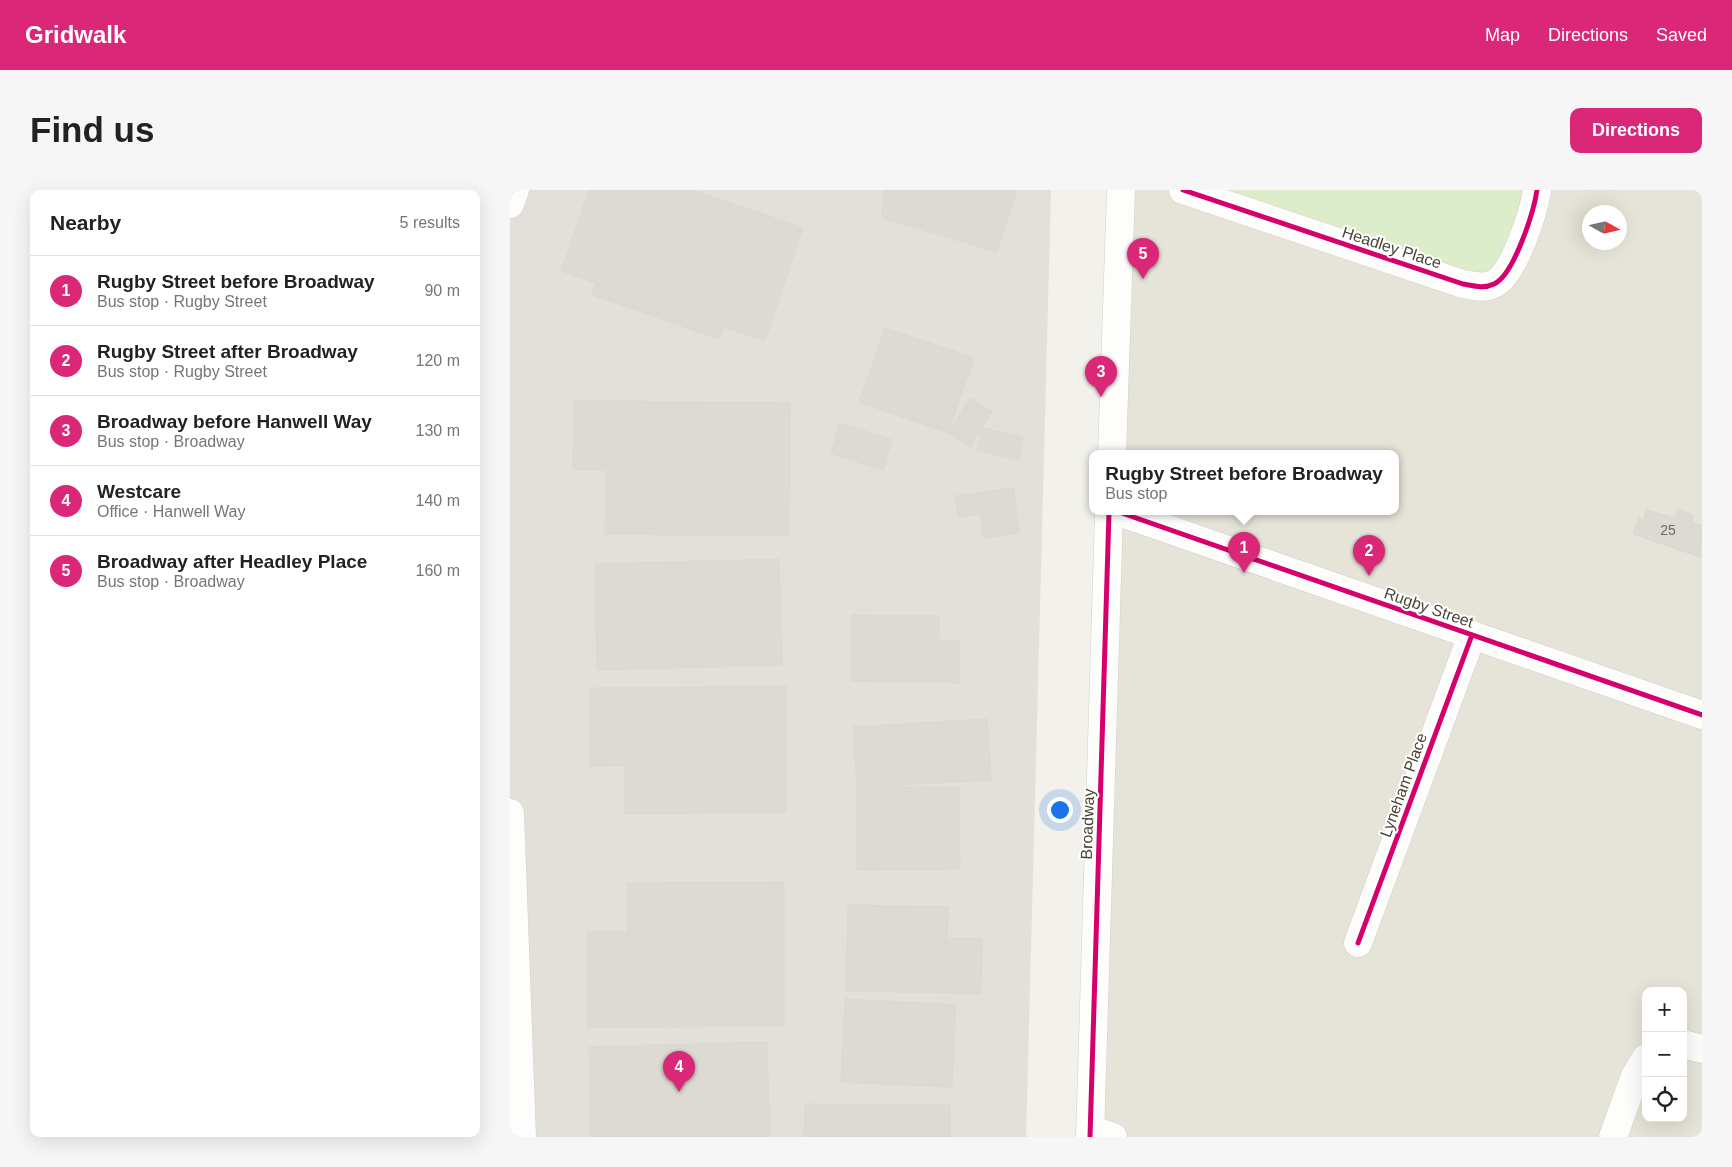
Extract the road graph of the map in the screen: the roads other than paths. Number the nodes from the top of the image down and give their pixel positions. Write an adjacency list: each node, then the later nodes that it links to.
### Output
1 (515, 190): 5 (street)
2 (1122, 190): 6 (street)
3 (1183, 190): 4 (street, Headley Place)
4 (1537, 190)
5 (510, 204)
6 (1112, 450)
7 (1109, 515): 17 (street, Broadway)
8 (1128, 515): 9 (street, Rugby Street)
9 (1472, 635): 10 (street, Rugby Street); 13 (street, Lyneham Place)
10 (1702, 714)
11 (510, 813): 12 (street)
12 (511, 875): 18 (street)
13 (1358, 943)
14 (1687, 1045): 15 (street)
15 (1702, 1049)
16 (1642, 1065): 19 (street)
17 (1098, 1134)
18 (522, 1137)
19 (1613, 1137)

